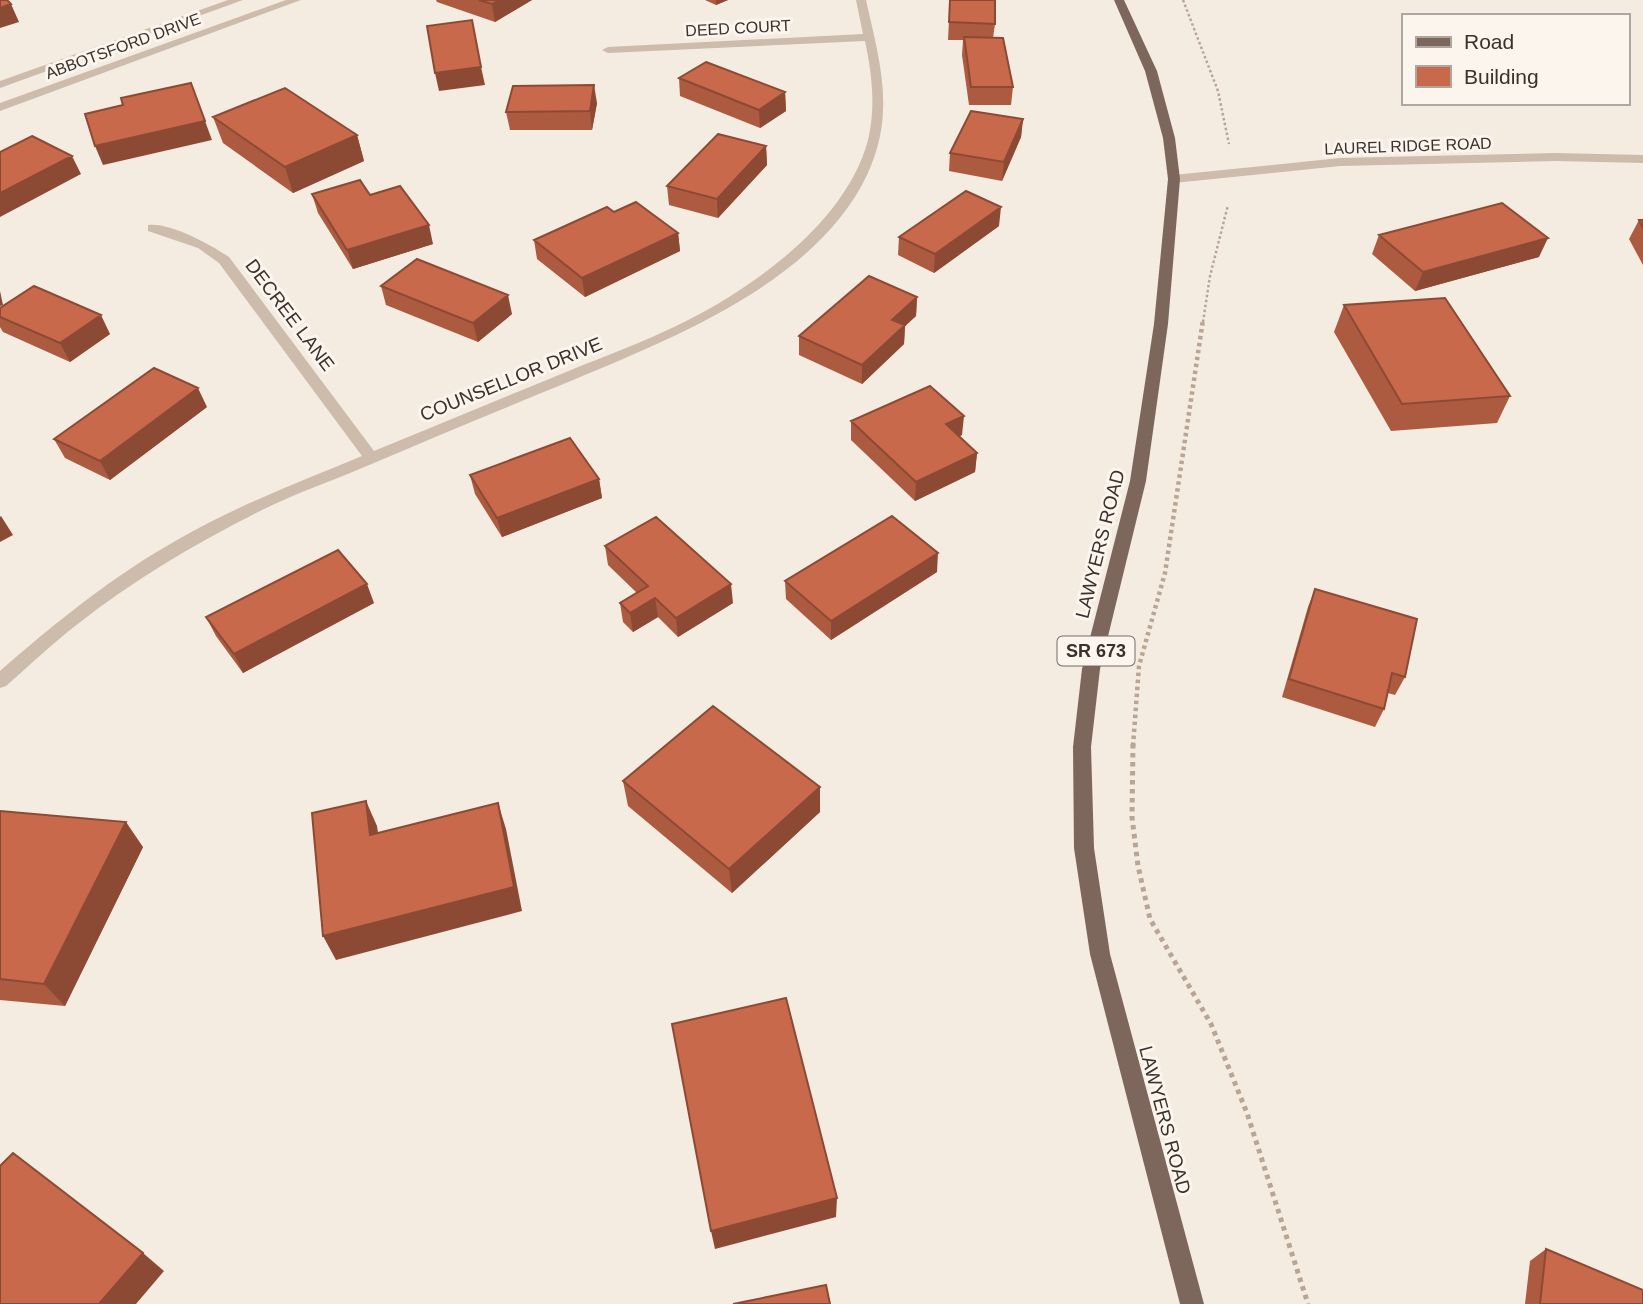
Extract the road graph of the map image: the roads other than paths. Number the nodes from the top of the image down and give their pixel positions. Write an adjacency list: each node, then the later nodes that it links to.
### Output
1 (238, 0): 7 (street, ABBOTSFORD DRIVE)
2 (296, 0): 8 (street, ABBOTSFORD DRIVE)
3 (862, 0): 5 (street, COUNSELLOR DRIVE)
4 (1119, 0): 10 (main road, LAWYERS ROAD / SR 673)
5 (869, 37): 6 (street, DEED COURT); 12 (street, COUNSELLOR DRIVE)
6 (608, 50)
7 (0, 85)
8 (0, 107)
9 (1643, 159): 10 (street, LAUREL RIDGE ROAD)
10 (1174, 179): 14 (main road, LAWYERS ROAD / SR 673)
11 (153, 228): 12 (street, DECREE LANE)
12 (371, 457): 13 (street, COUNSELLOR DRIVE)
13 (0, 681)
14 (1192, 1304)

